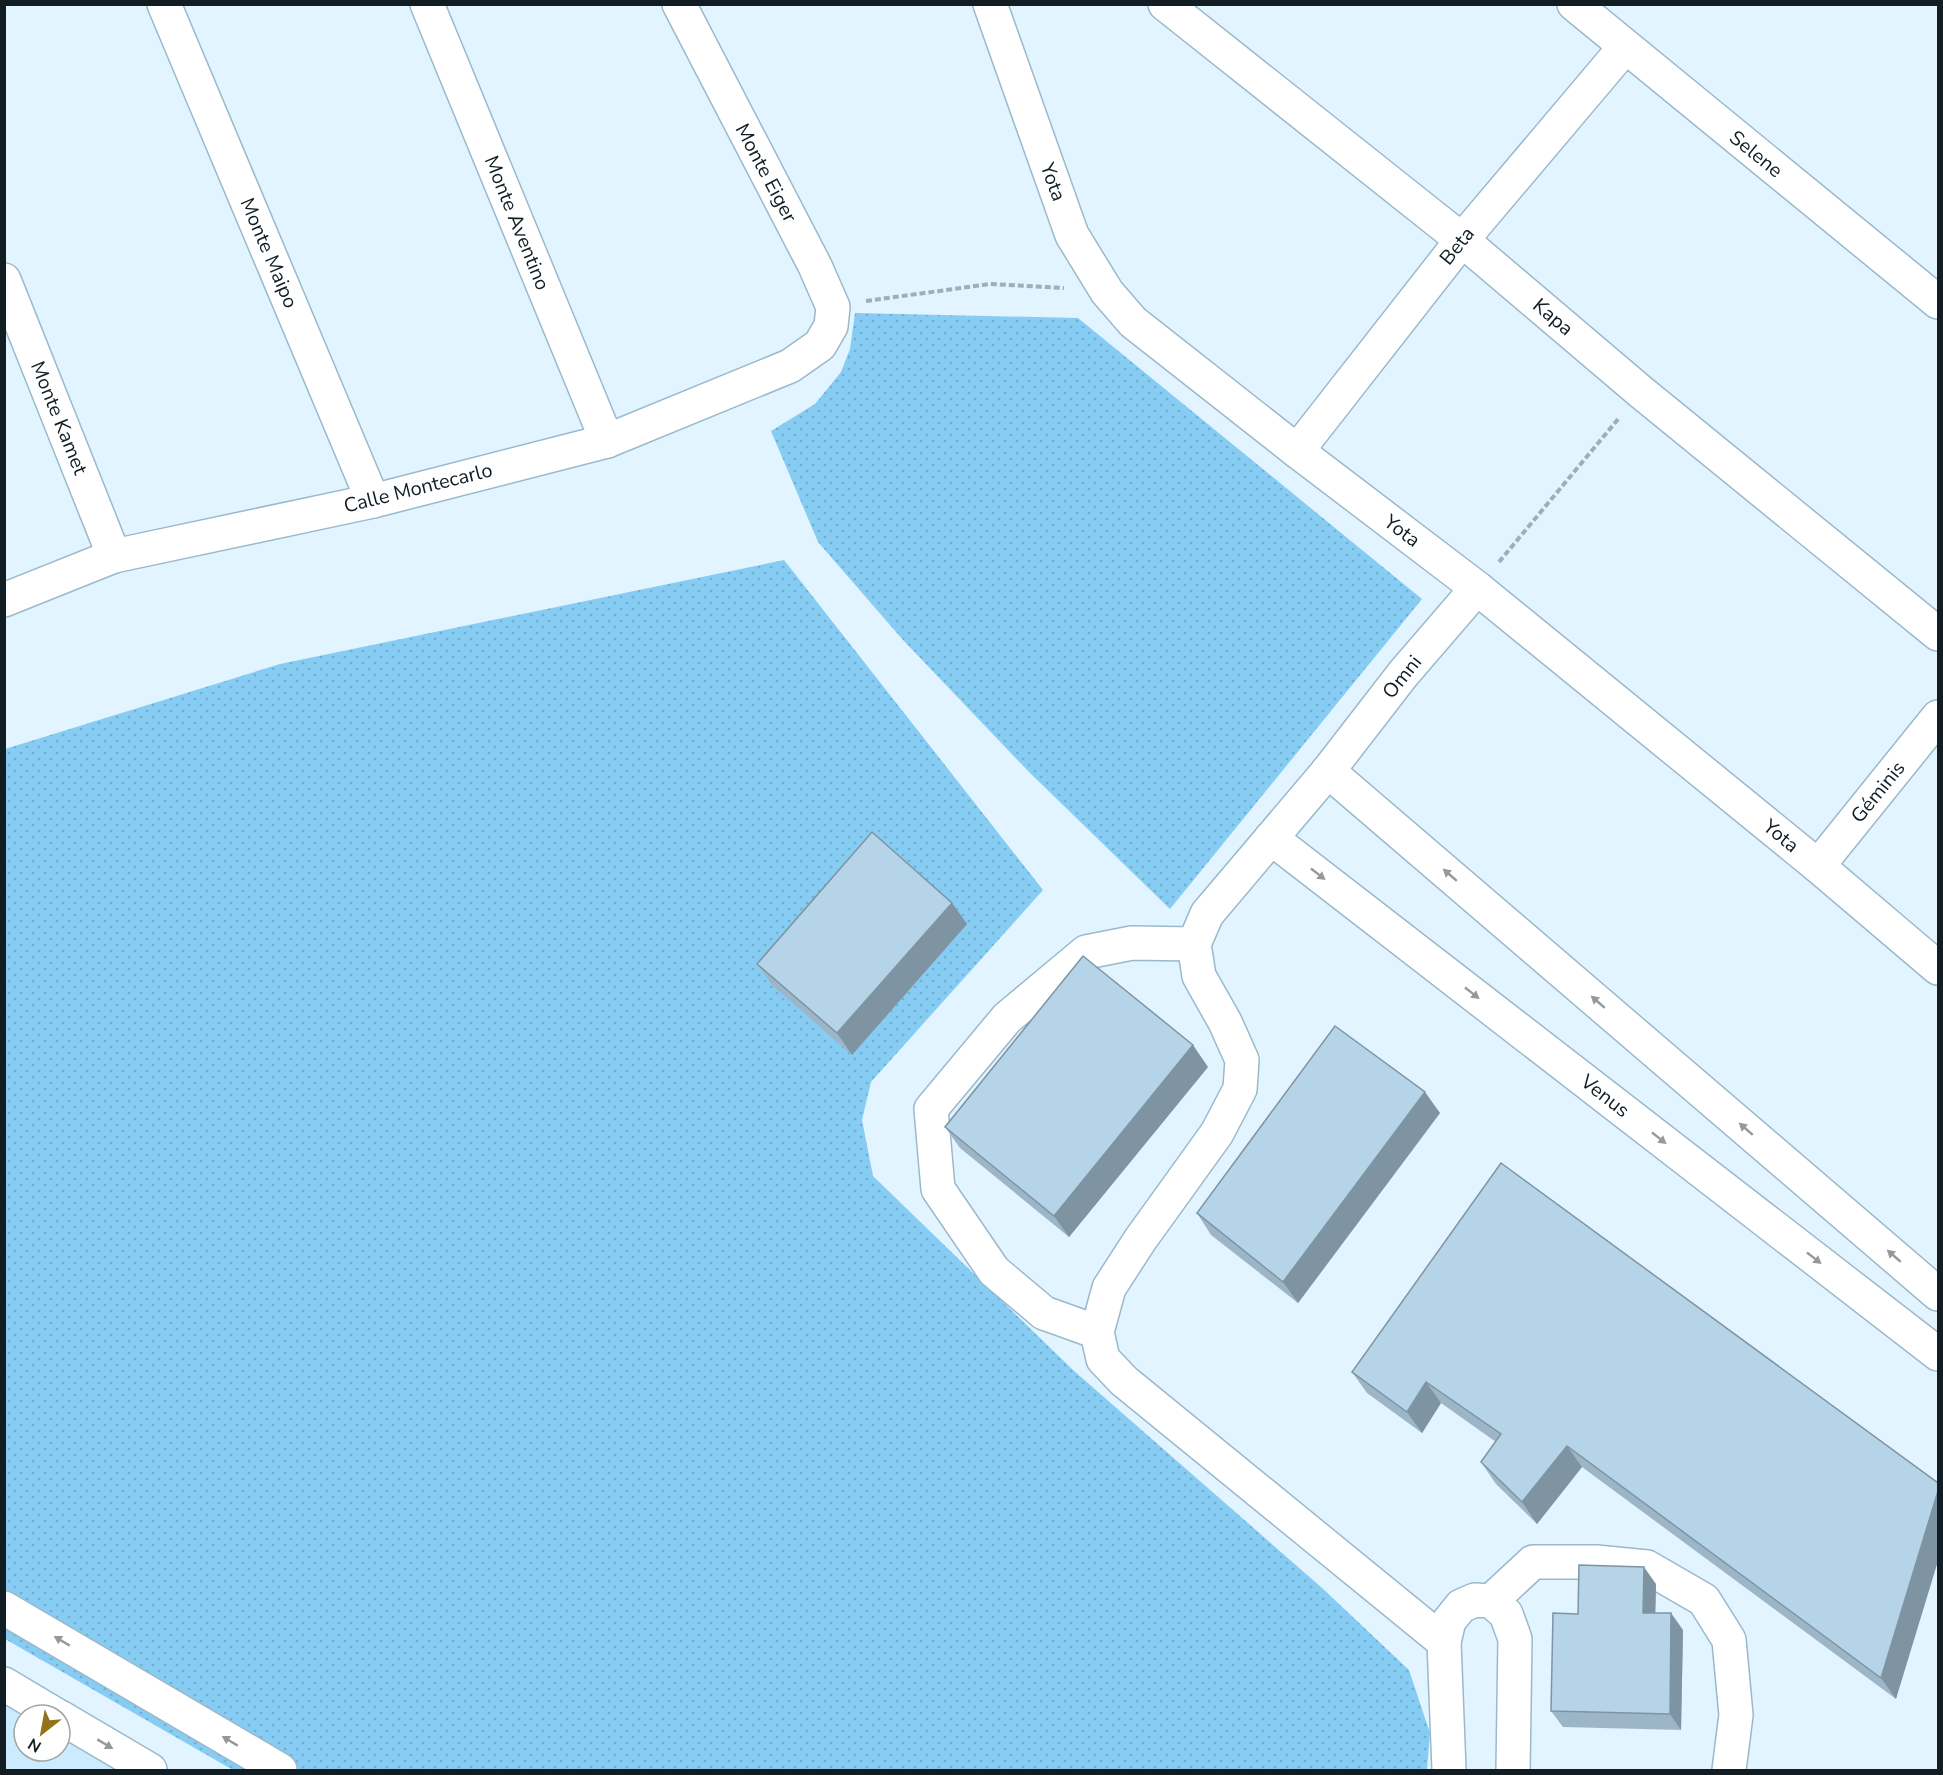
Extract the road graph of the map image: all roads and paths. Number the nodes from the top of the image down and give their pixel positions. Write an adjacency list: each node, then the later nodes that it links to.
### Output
1 (164, 4): 16 (street, Monte Maipo)
2 (427, 4): 14 (street, Monte Aventino)
3 (679, 4): 12 (street, Monte Eiger)
4 (990, 4): 10 (street, Yota)
5 (1165, 4): 8 (street, Kapa)
6 (1574, 4): 7 (street, Selene)
7 (1625, 47): 8 (street, Beta); 11 (street, Selene)
8 (1462, 240): 13 (street, Kapa); 15 (street, Beta)
9 (4, 280): 17 (street, Monte Kamet)
10 (1107, 292): 12 (path); 15 (street, Yota)
11 (1938, 302)
12 (833, 307): 14 (street, Calle Montecarlo)
13 (1641, 392): 18 (path); 20 (street, Kapa)
14 (607, 441): 16 (street, Calle Montecarlo)
15 (1298, 451): 18 (street, Yota)
16 (373, 501): 17 (street, Calle Montecarlo)
17 (114, 556): 19 (street, Calle Montecarlo)
18 (1477, 588): 22 (street, Omni); 24 (street, Yota)
19 (4, 600)
20 (1938, 634)
21 (1938, 717): 24 (street, Géminis)
22 (1328, 771): 23 (street, Omni); 27 (street, one-way to 22)
23 (1271, 838): 25 (street, Omni); 29 (street, Venus, one-way to 29)
24 (1818, 866): 26 (street, Yota)
25 (1196, 960): 28 (street); 28 (street)
26 (1938, 968)
27 (1938, 1294)
28 (1097, 1332): 32 (street)
29 (1938, 1354)
30 (1491, 1601): 32 (street); 39 (street); 40 (street)
31 (4, 1608): 37 (street, one-way to 31)
32 (1444, 1642): 38 (street)
33 (4, 1684): 34 (street)
34 (36, 1703)
35 (72, 1725): 36 (street, one-way to 36)
36 (150, 1770)
37 (280, 1770)
38 (1449, 1770)
39 (1513, 1770)
40 (1730, 1770)

